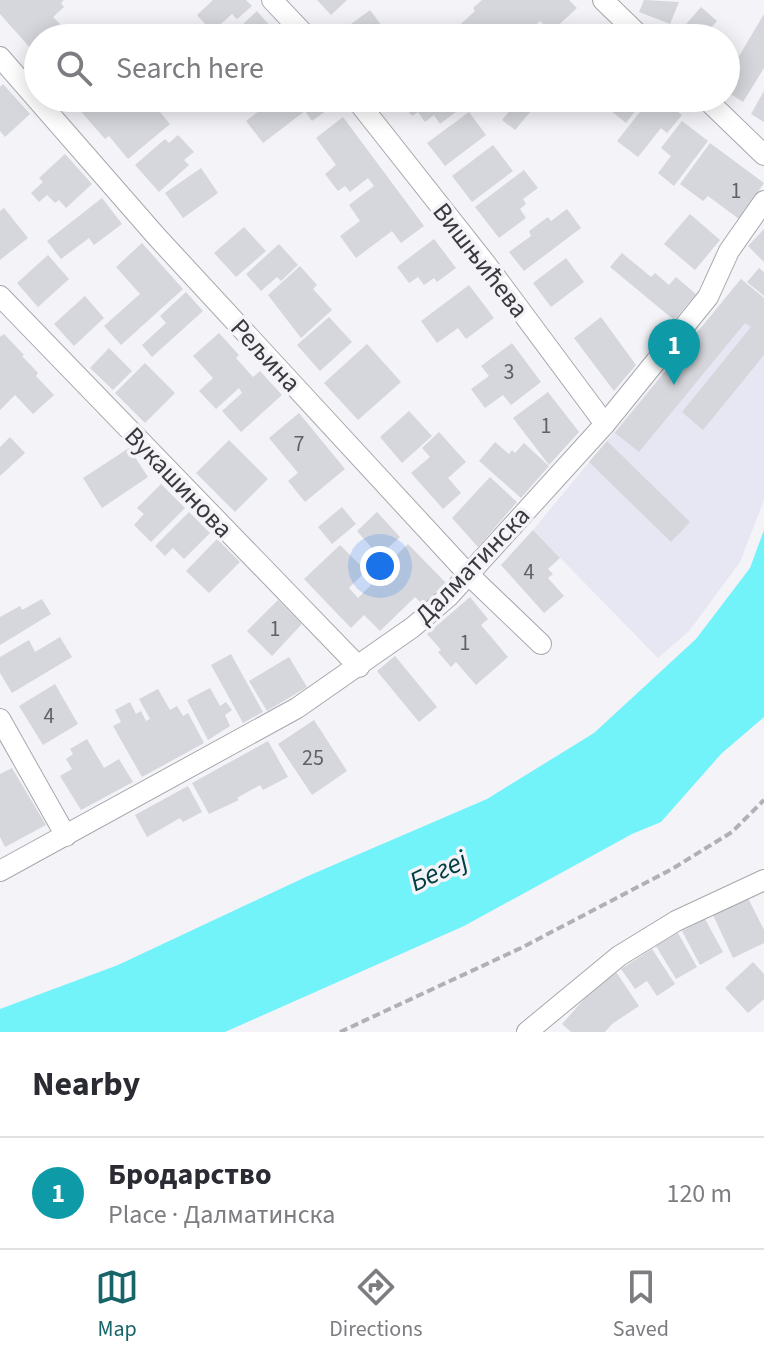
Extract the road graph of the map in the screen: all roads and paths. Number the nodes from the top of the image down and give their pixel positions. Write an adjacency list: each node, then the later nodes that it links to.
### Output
1 (272, 0): 3 (street)
2 (603, 0): 4 (street)
3 (295, 24)
4 (628, 24)
5 (0, 57): 6 (street, Рељина)
6 (24, 85)
7 (48, 112): 14 (street, Рељина)
8 (366, 112): 13 (street, Вишњићева)
9 (719, 112): 10 (street)
10 (764, 155)
11 (764, 201): 13 (street, Далматинска)
12 (0, 296): 16 (street, Вукашинова)
13 (605, 424): 14 (street, Далматинска)
14 (468, 574): 15 (street, Рељина); 16 (street, Далматинска)
15 (541, 644)
16 (359, 667): 19 (street, Далматинска)
17 (0, 719): 19 (street)
18 (764, 800): 22 (path)
19 (66, 836): 20 (street, Далматинска)
20 (0, 871)
21 (764, 880): 23 (street)
22 (340, 1032)
23 (527, 1032)

